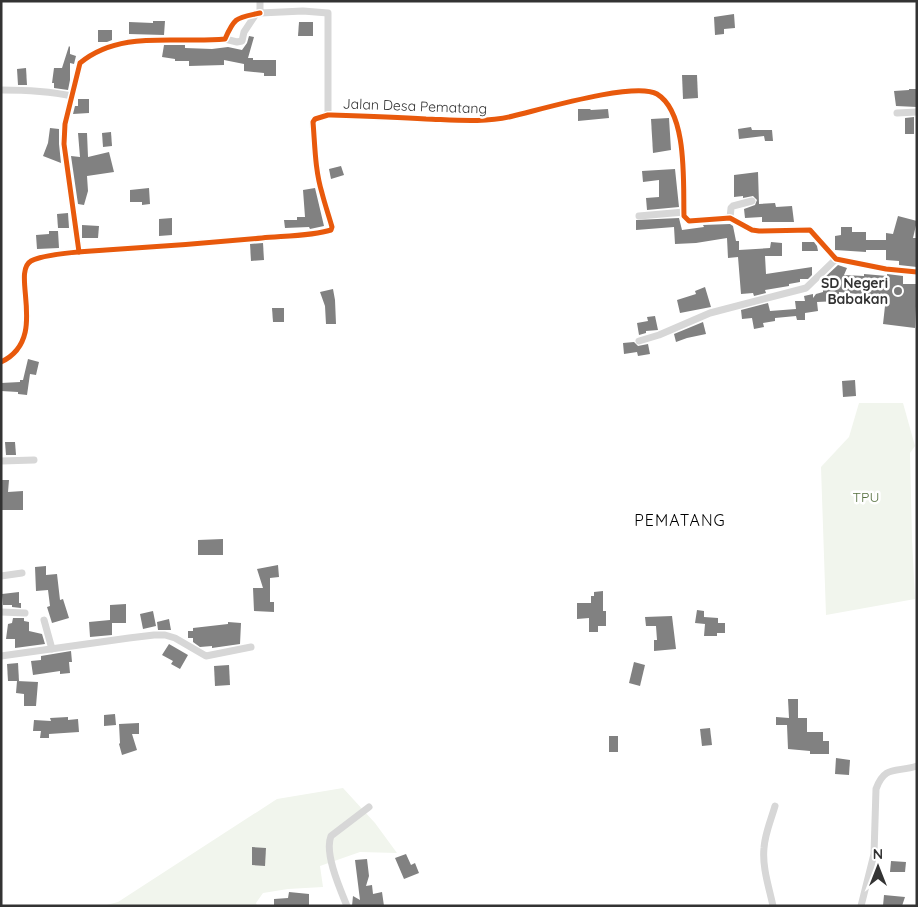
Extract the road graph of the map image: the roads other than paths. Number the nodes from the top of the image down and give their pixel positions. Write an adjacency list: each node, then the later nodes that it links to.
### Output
1 (260, 1): 2 (street)
2 (258, 14): 3 (street); 3 (street); 8 (street, Jalan Desa Pematang)
3 (225, 39): 5 (street)
4 (1, 90): 5 (street)
5 (72, 96): 13 (street)
6 (917, 112): 7 (street)
7 (897, 113)
8 (328, 115): 10 (street, Jalan Desa Pematang); 13 (street)
9 (752, 201): 12 (street)
10 (684, 212): 11 (street); 12 (street)
11 (639, 216)
12 (730, 218): 14 (street)
13 (79, 252): 17 (street)
14 (836, 259): 15 (street); 16 (street)
15 (917, 272)
16 (639, 341)
17 (1, 362)
18 (34, 460): 19 (street)
19 (1, 461)
20 (22, 574): 21 (street)
21 (1, 576)
22 (1, 612): 23 (street)
23 (25, 613)
24 (44, 620): 26 (street)
25 (251, 647): 26 (street)
26 (52, 649): 27 (street)
27 (1, 656)
28 (917, 766): 33 (street)
29 (776, 806): 32 (street)
30 (369, 807): 31 (street)
31 (347, 906)
32 (773, 906)
33 (861, 906)

